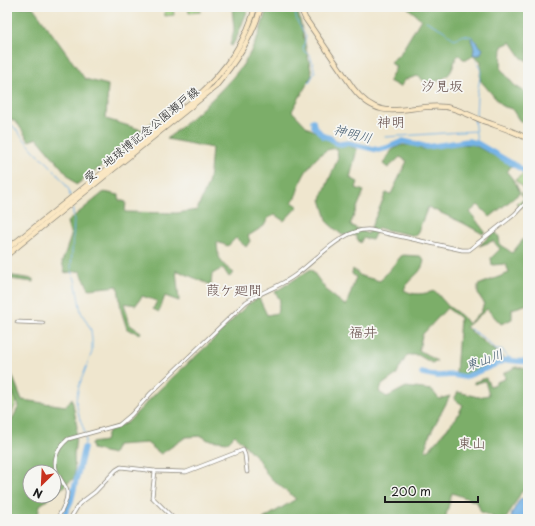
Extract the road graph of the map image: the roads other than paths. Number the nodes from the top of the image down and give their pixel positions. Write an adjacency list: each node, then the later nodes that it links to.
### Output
1 (255, 7): 5 (main road, 愛・地球博記念公園瀬戸線)
2 (261, 7): 5 (main road, 愛・地球博記念公園瀬戸線)
3 (300, 7): 4 (main road)
4 (528, 139)
5 (76, 196): 7 (main road, 愛・地球博記念公園瀬戸線)
6 (528, 202): 13 (street)
7 (9, 249): 8 (main road, 愛・地球博記念公園瀬戸線)
8 (7, 255)
9 (17, 322): 10 (street)
10 (43, 323)
11 (155, 471): 12 (street); 14 (street); 15 (street)
12 (247, 472)
13 (57, 519)
14 (70, 519)
15 (174, 519)

